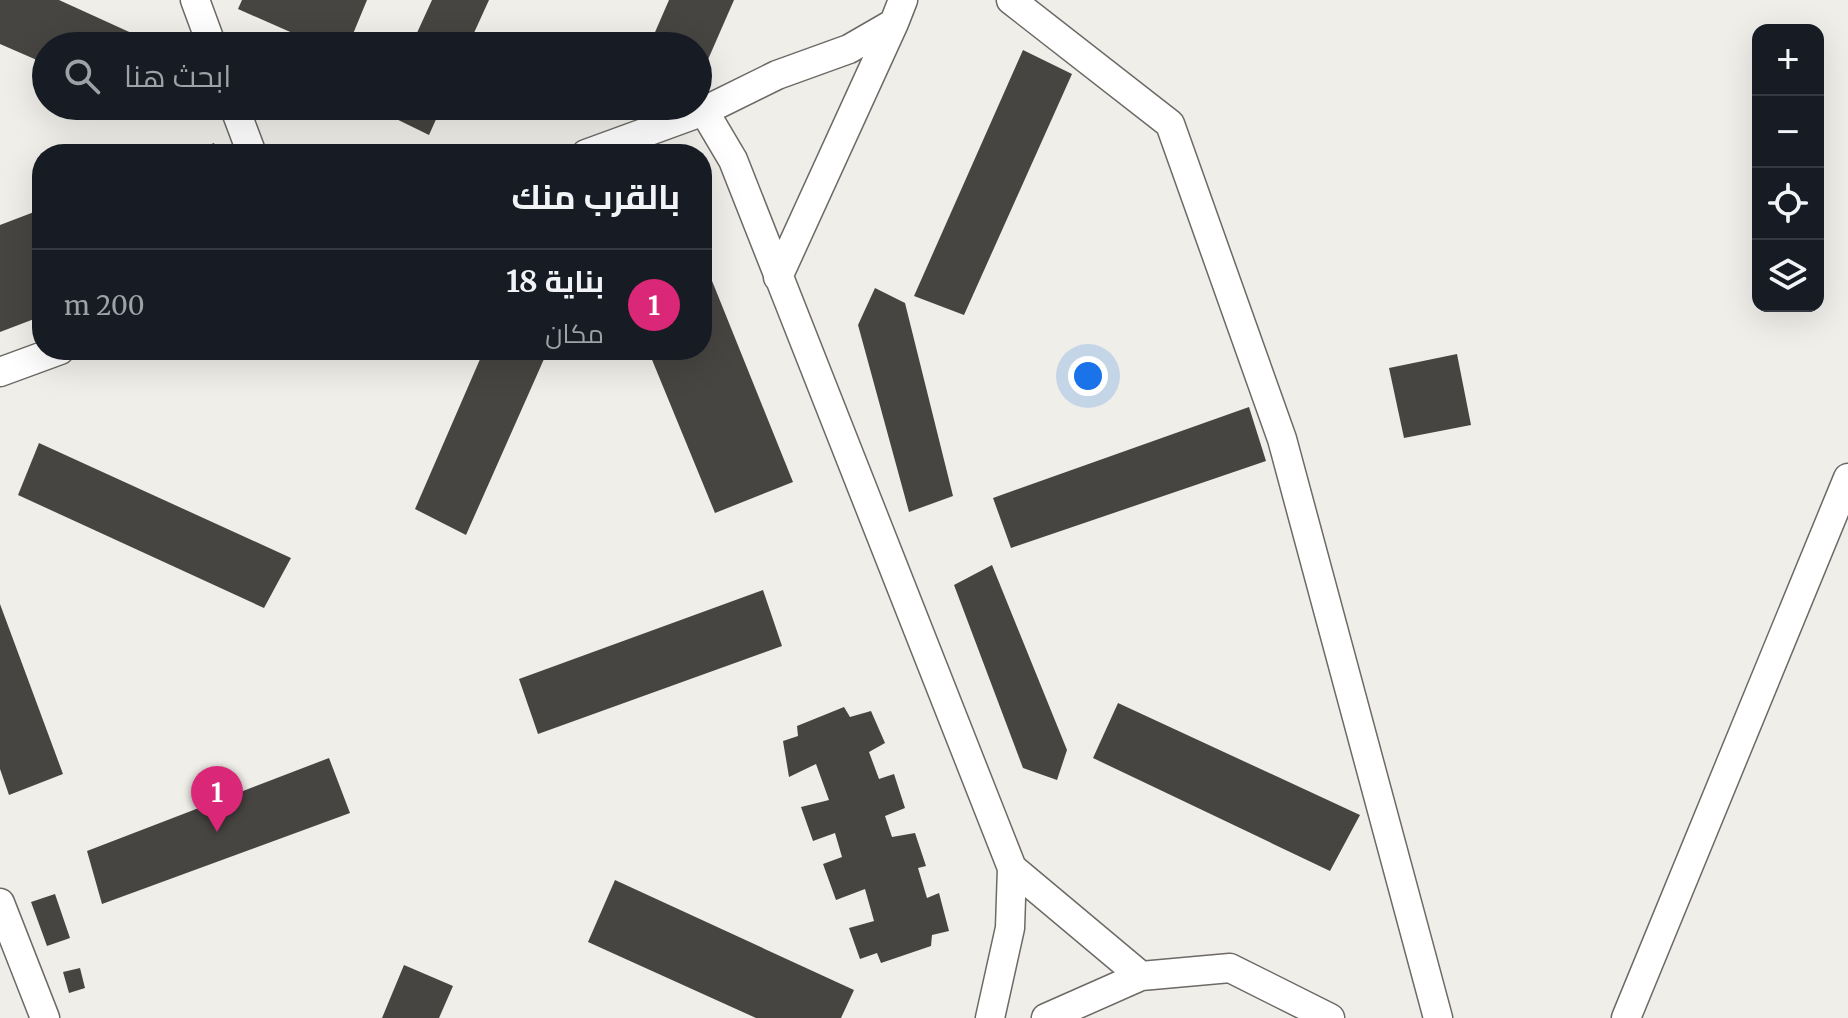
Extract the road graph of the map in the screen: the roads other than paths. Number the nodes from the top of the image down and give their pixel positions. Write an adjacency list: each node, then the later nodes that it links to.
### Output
1 (195, 0): 4 (street)
2 (1011, 0): 22 (street)
3 (898, 11): 5 (street); 11 (street)
4 (207, 32)
5 (712, 107)
6 (239, 120): 9 (street)
7 (679, 120): 10 (street)
8 (709, 120): 11 (street)
9 (248, 144)
10 (613, 144)
11 (778, 277): 15 (street)
12 (33, 360): 13 (street)
13 (0, 372)
14 (1848, 478): 23 (street)
15 (1012, 868): 17 (street); 19 (street)
16 (0, 903): 18 (street)
17 (1141, 976): 20 (street); 21 (street)
18 (45, 1018)
19 (990, 1018)
20 (1046, 1018)
21 (1330, 1018)
22 (1438, 1018)
23 (1626, 1018)

